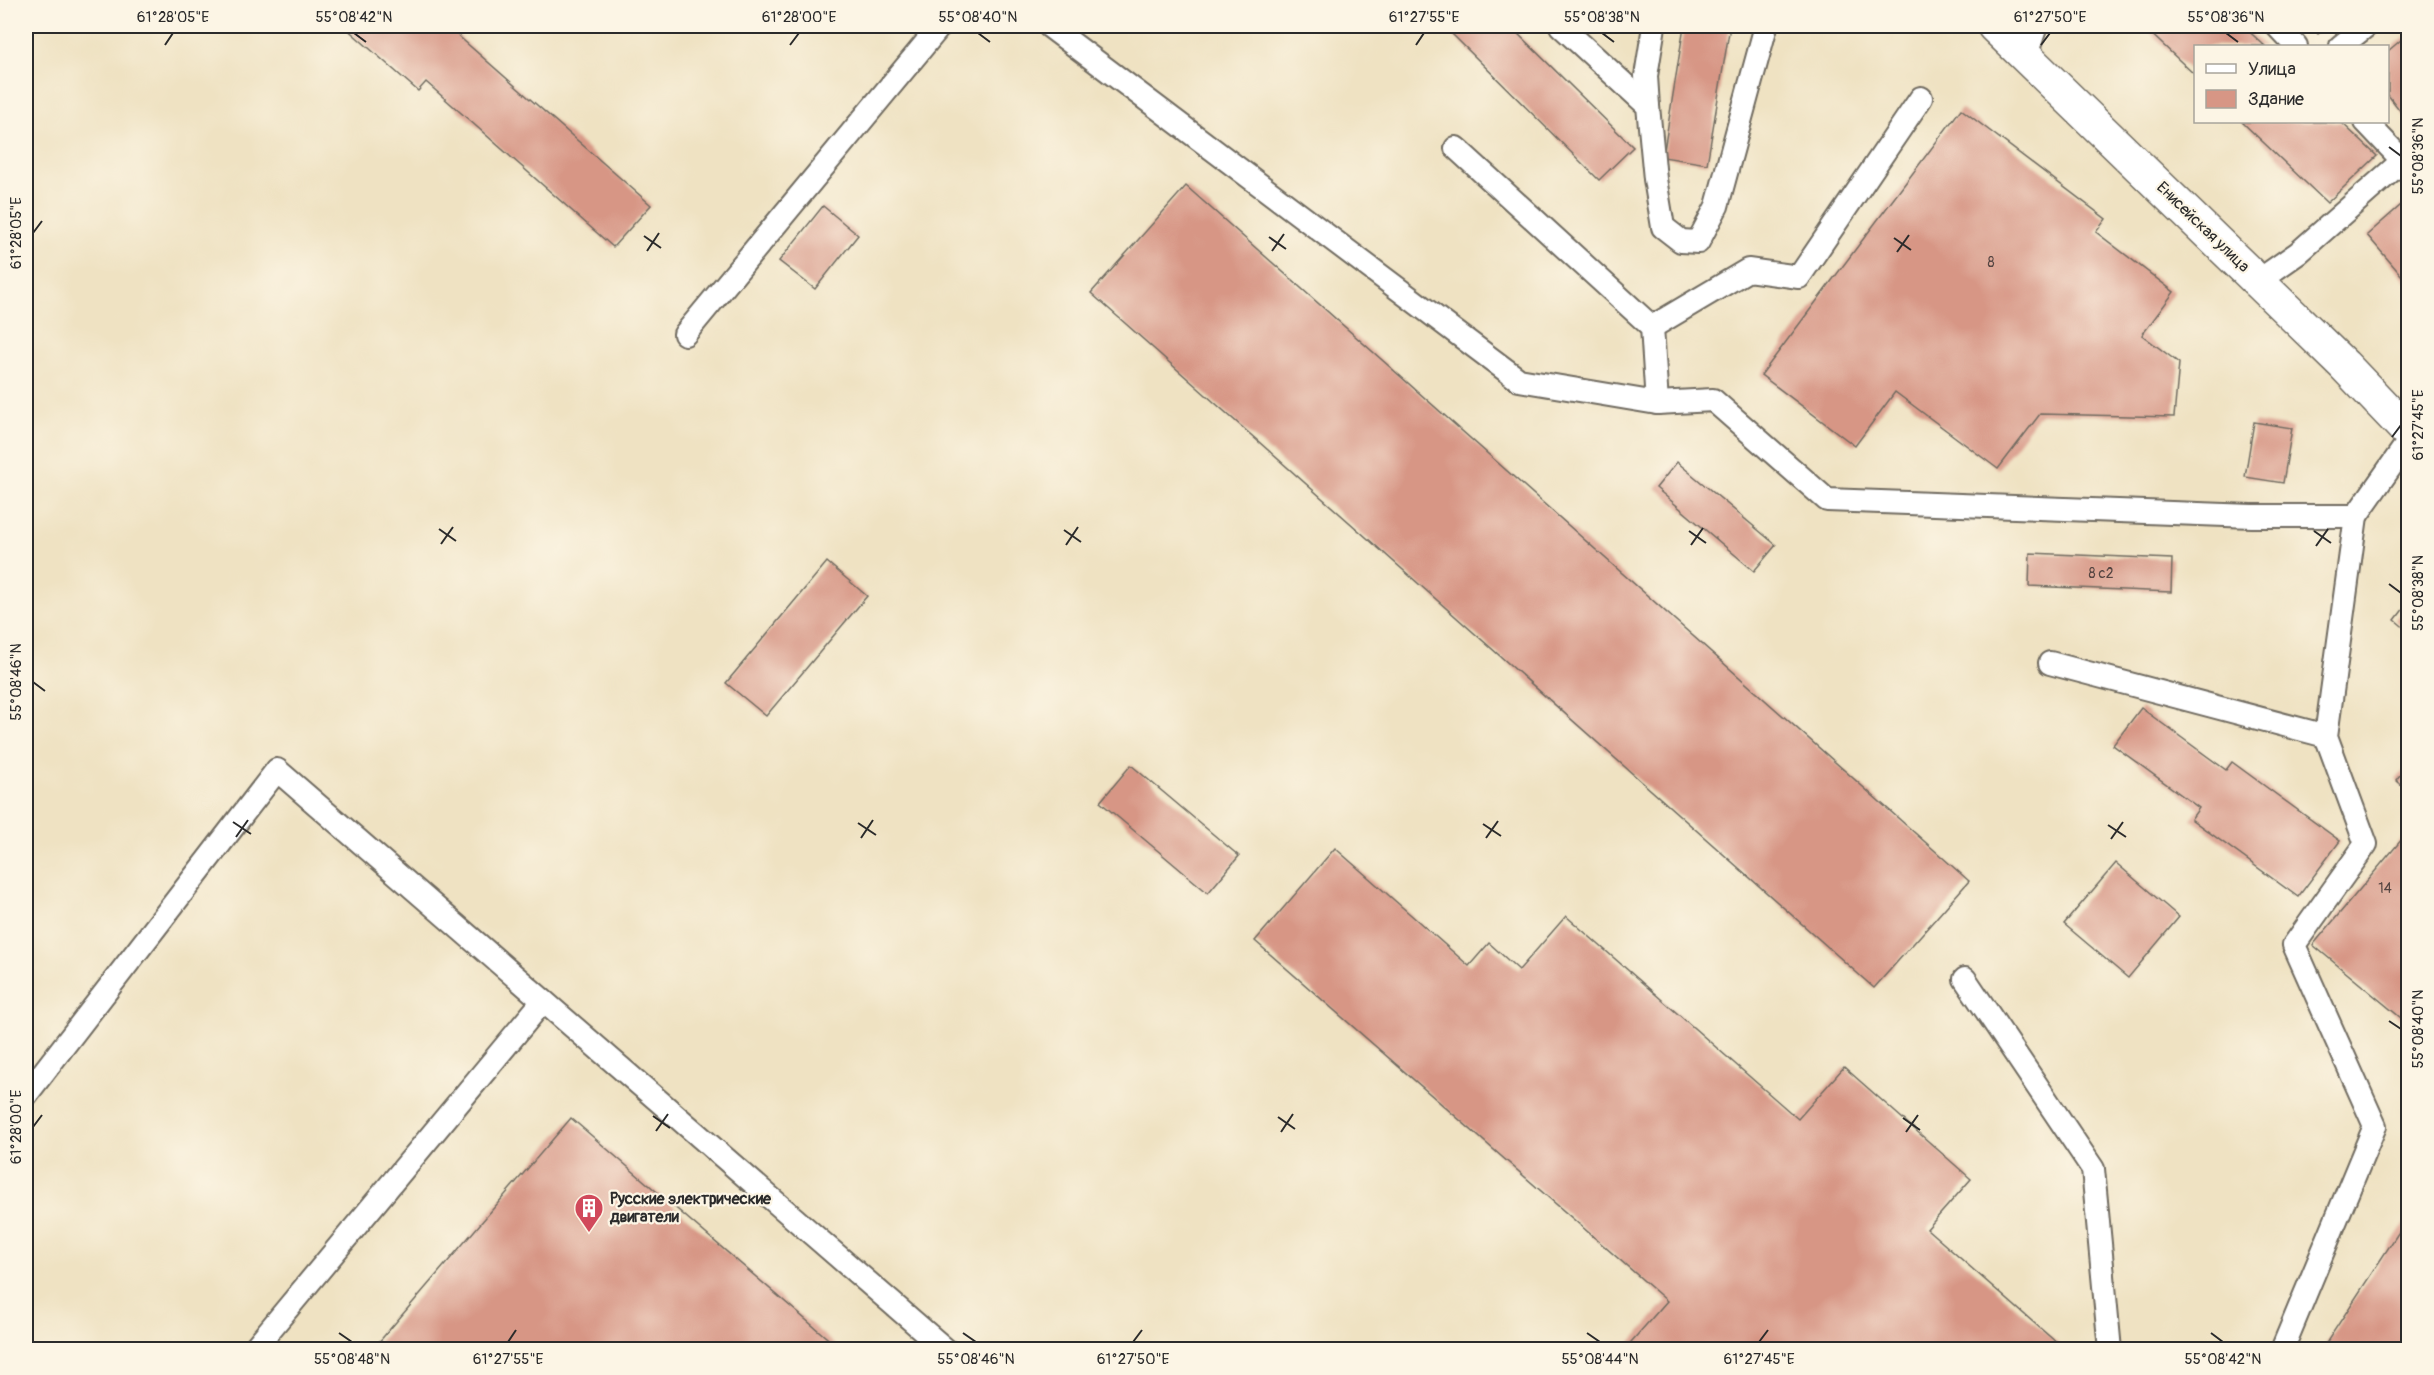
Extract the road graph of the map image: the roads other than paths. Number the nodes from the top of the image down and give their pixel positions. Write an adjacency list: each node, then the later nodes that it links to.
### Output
1 (940, 26): 19 (lane)
2 (1049, 26): 20 (lane)
3 (1561, 26): 13 (lane)
4 (1654, 26): 13 (lane)
5 (1766, 26): 13 (lane)
6 (1994, 26): 9 (street, Енисейская улица)
7 (2277, 26): 10 (lane)
8 (2367, 26): 11 (lane)
9 (2031, 40): 17 (street, Енисейская улица)
10 (2295, 45)
11 (2342, 45)
12 (1921, 98): 18 (lane)
13 (1648, 106)
14 (2367, 123): 16 (lane)
15 (1456, 148): 18 (lane)
16 (2406, 159): 17 (lane)
17 (2258, 281): 21 (street, Енисейская улица)
18 (1652, 327): 20 (lane)
19 (685, 334)
20 (1657, 403): 23 (lane)
21 (2409, 432)
22 (2409, 442): 23 (lane)
23 (2356, 516): 25 (lane)
24 (2050, 663): 25 (lane)
25 (2326, 736): 32 (lane)
26 (1965, 979): 31 (lane)
27 (543, 1001): 28 (lane); 29 (lane); 30 (lane)
28 (26, 1095)
29 (253, 1350)
30 (946, 1350)
31 (2110, 1350)
32 (2282, 1350)

